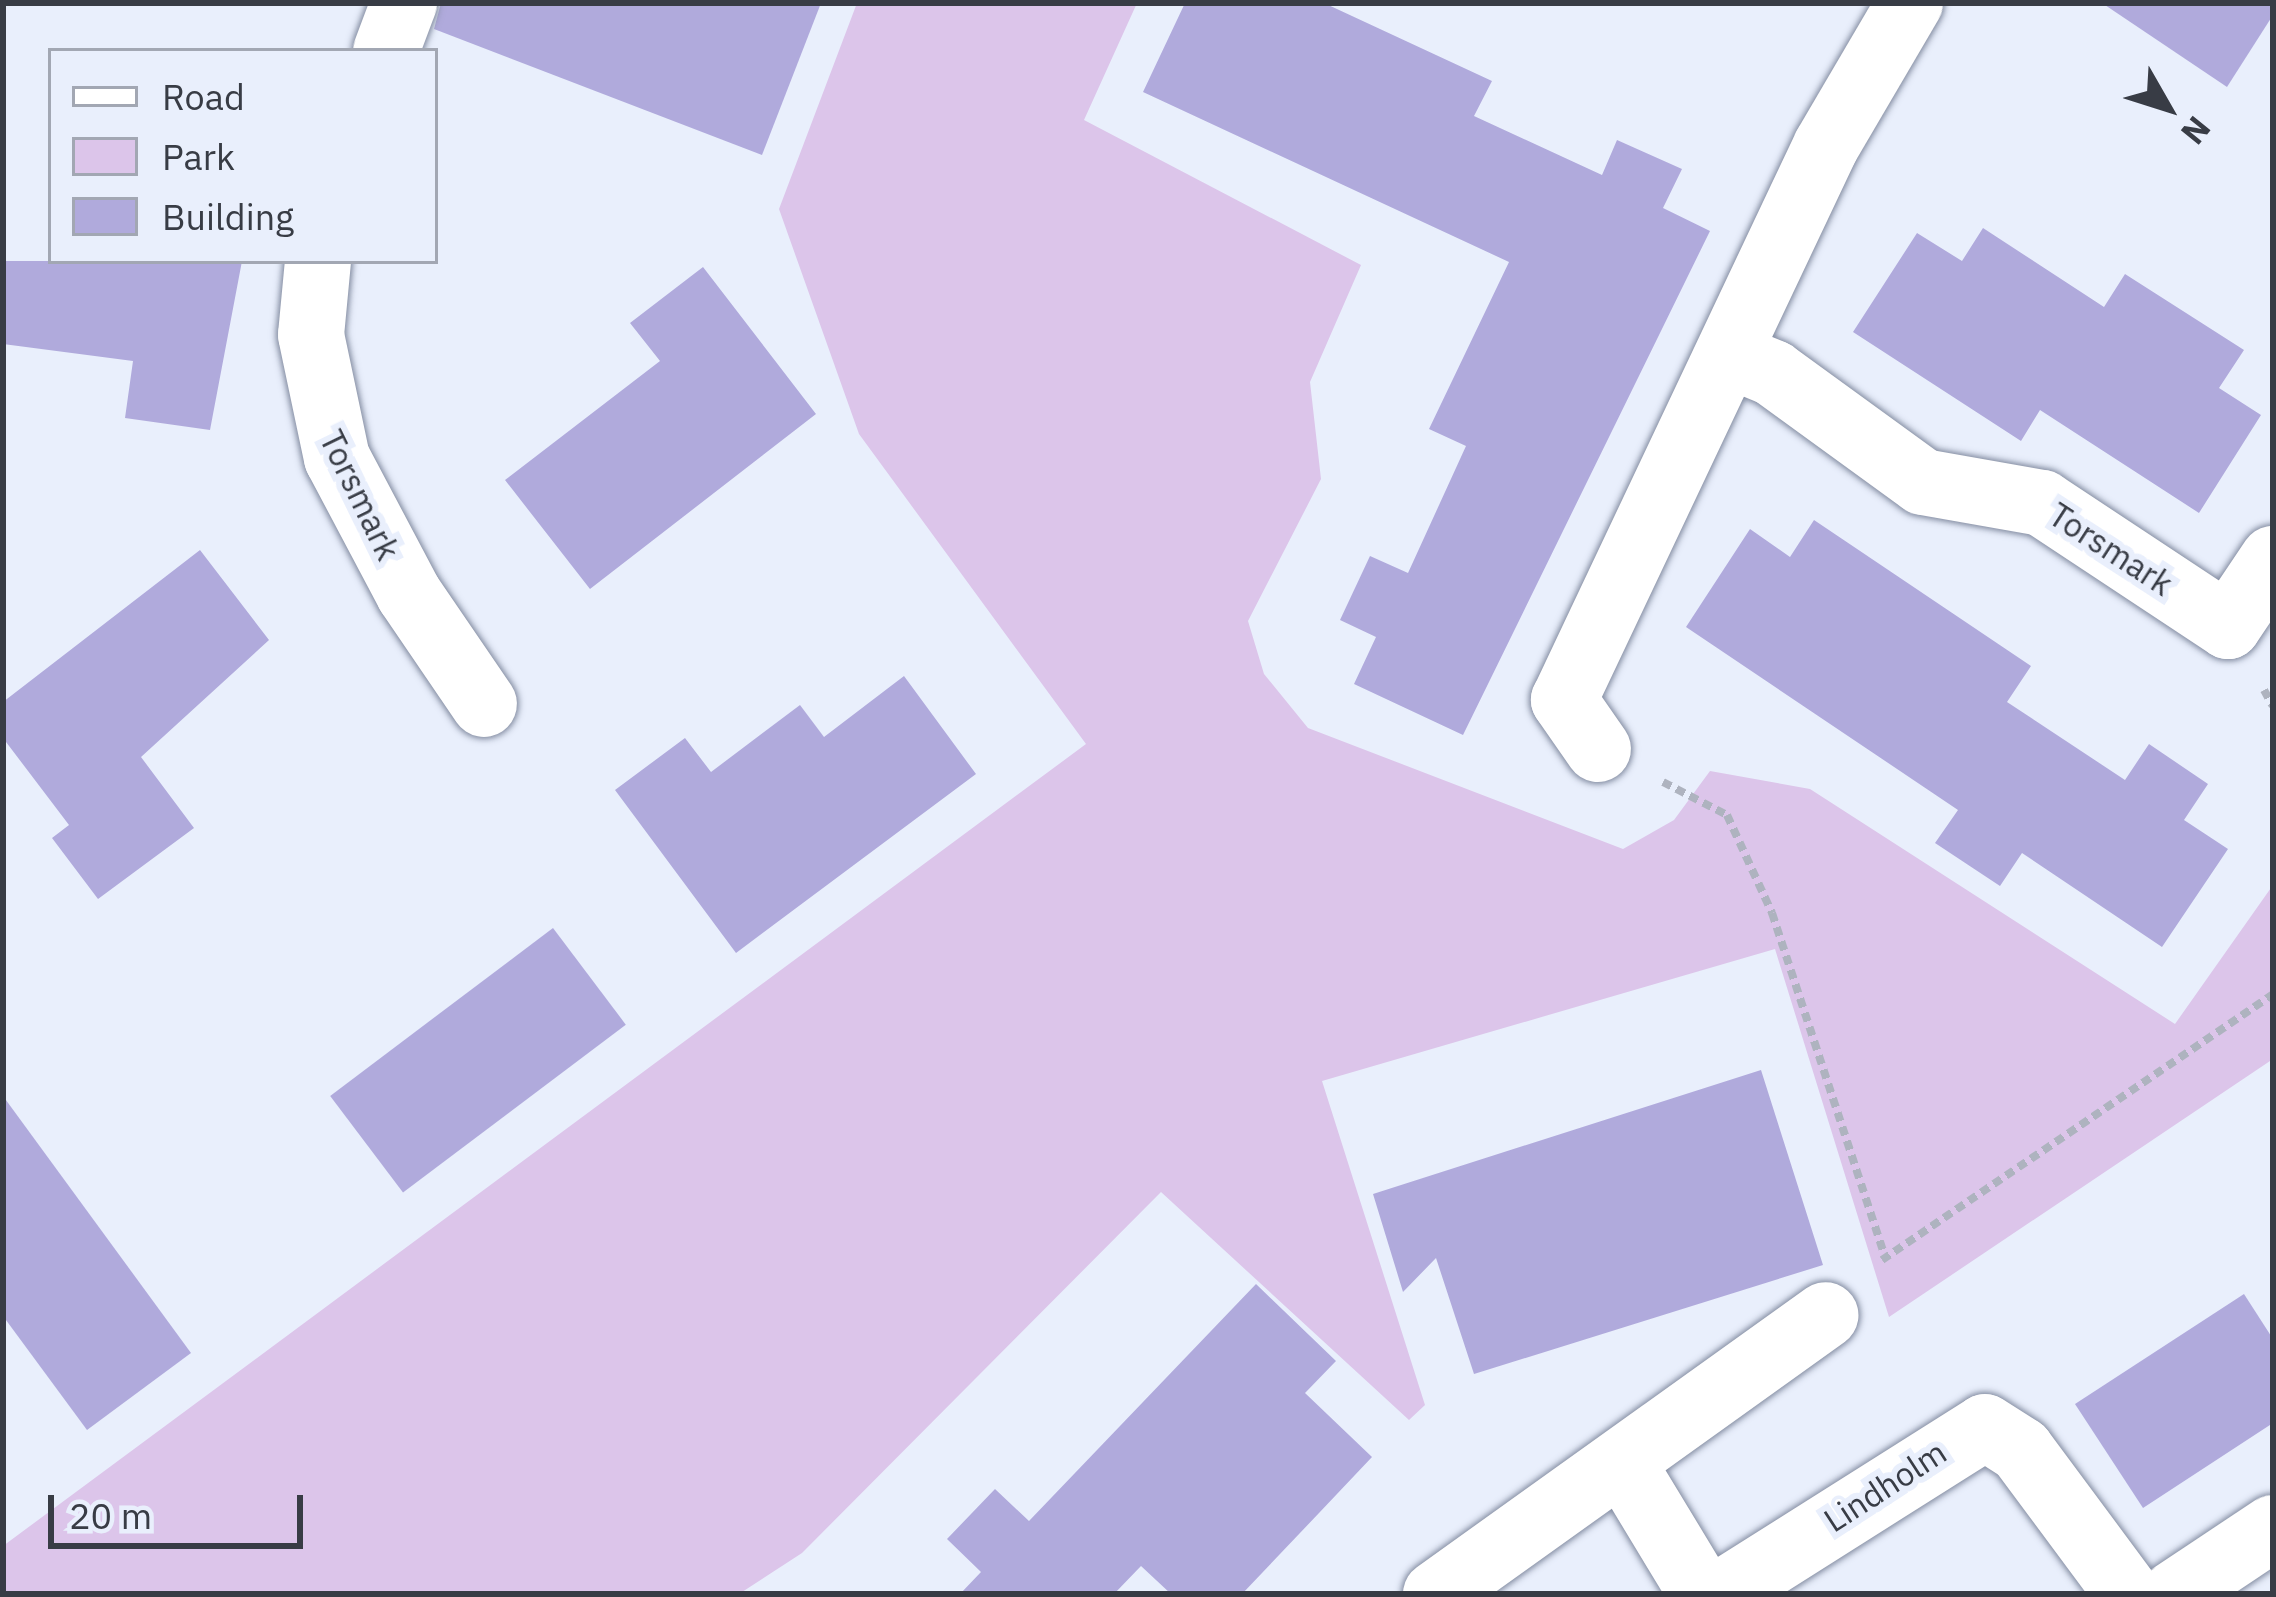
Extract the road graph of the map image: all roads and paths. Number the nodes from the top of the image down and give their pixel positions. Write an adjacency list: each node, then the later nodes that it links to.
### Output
1 (404, 3): 3 (street)
2 (1910, 3): 5 (street)
3 (387, 48)
4 (318, 264): 7 (street, Torsmark)
5 (1729, 355): 6 (street, Torsmark); 8 (street)
6 (2273, 559)
7 (484, 704)
8 (1598, 749): 10 (path)
9 (2273, 994): 10 (path)
10 (1885, 1257): 11 (path)
11 (1825, 1315): 12 (street)
12 (1622, 1462): 14 (street); 15 (street)
13 (2273, 1528): 18 (street)
14 (1436, 1594)
15 (1702, 1594)
16 (1721, 1594): 17 (street, Lindholm)
17 (2128, 1594)
18 (2174, 1594)

